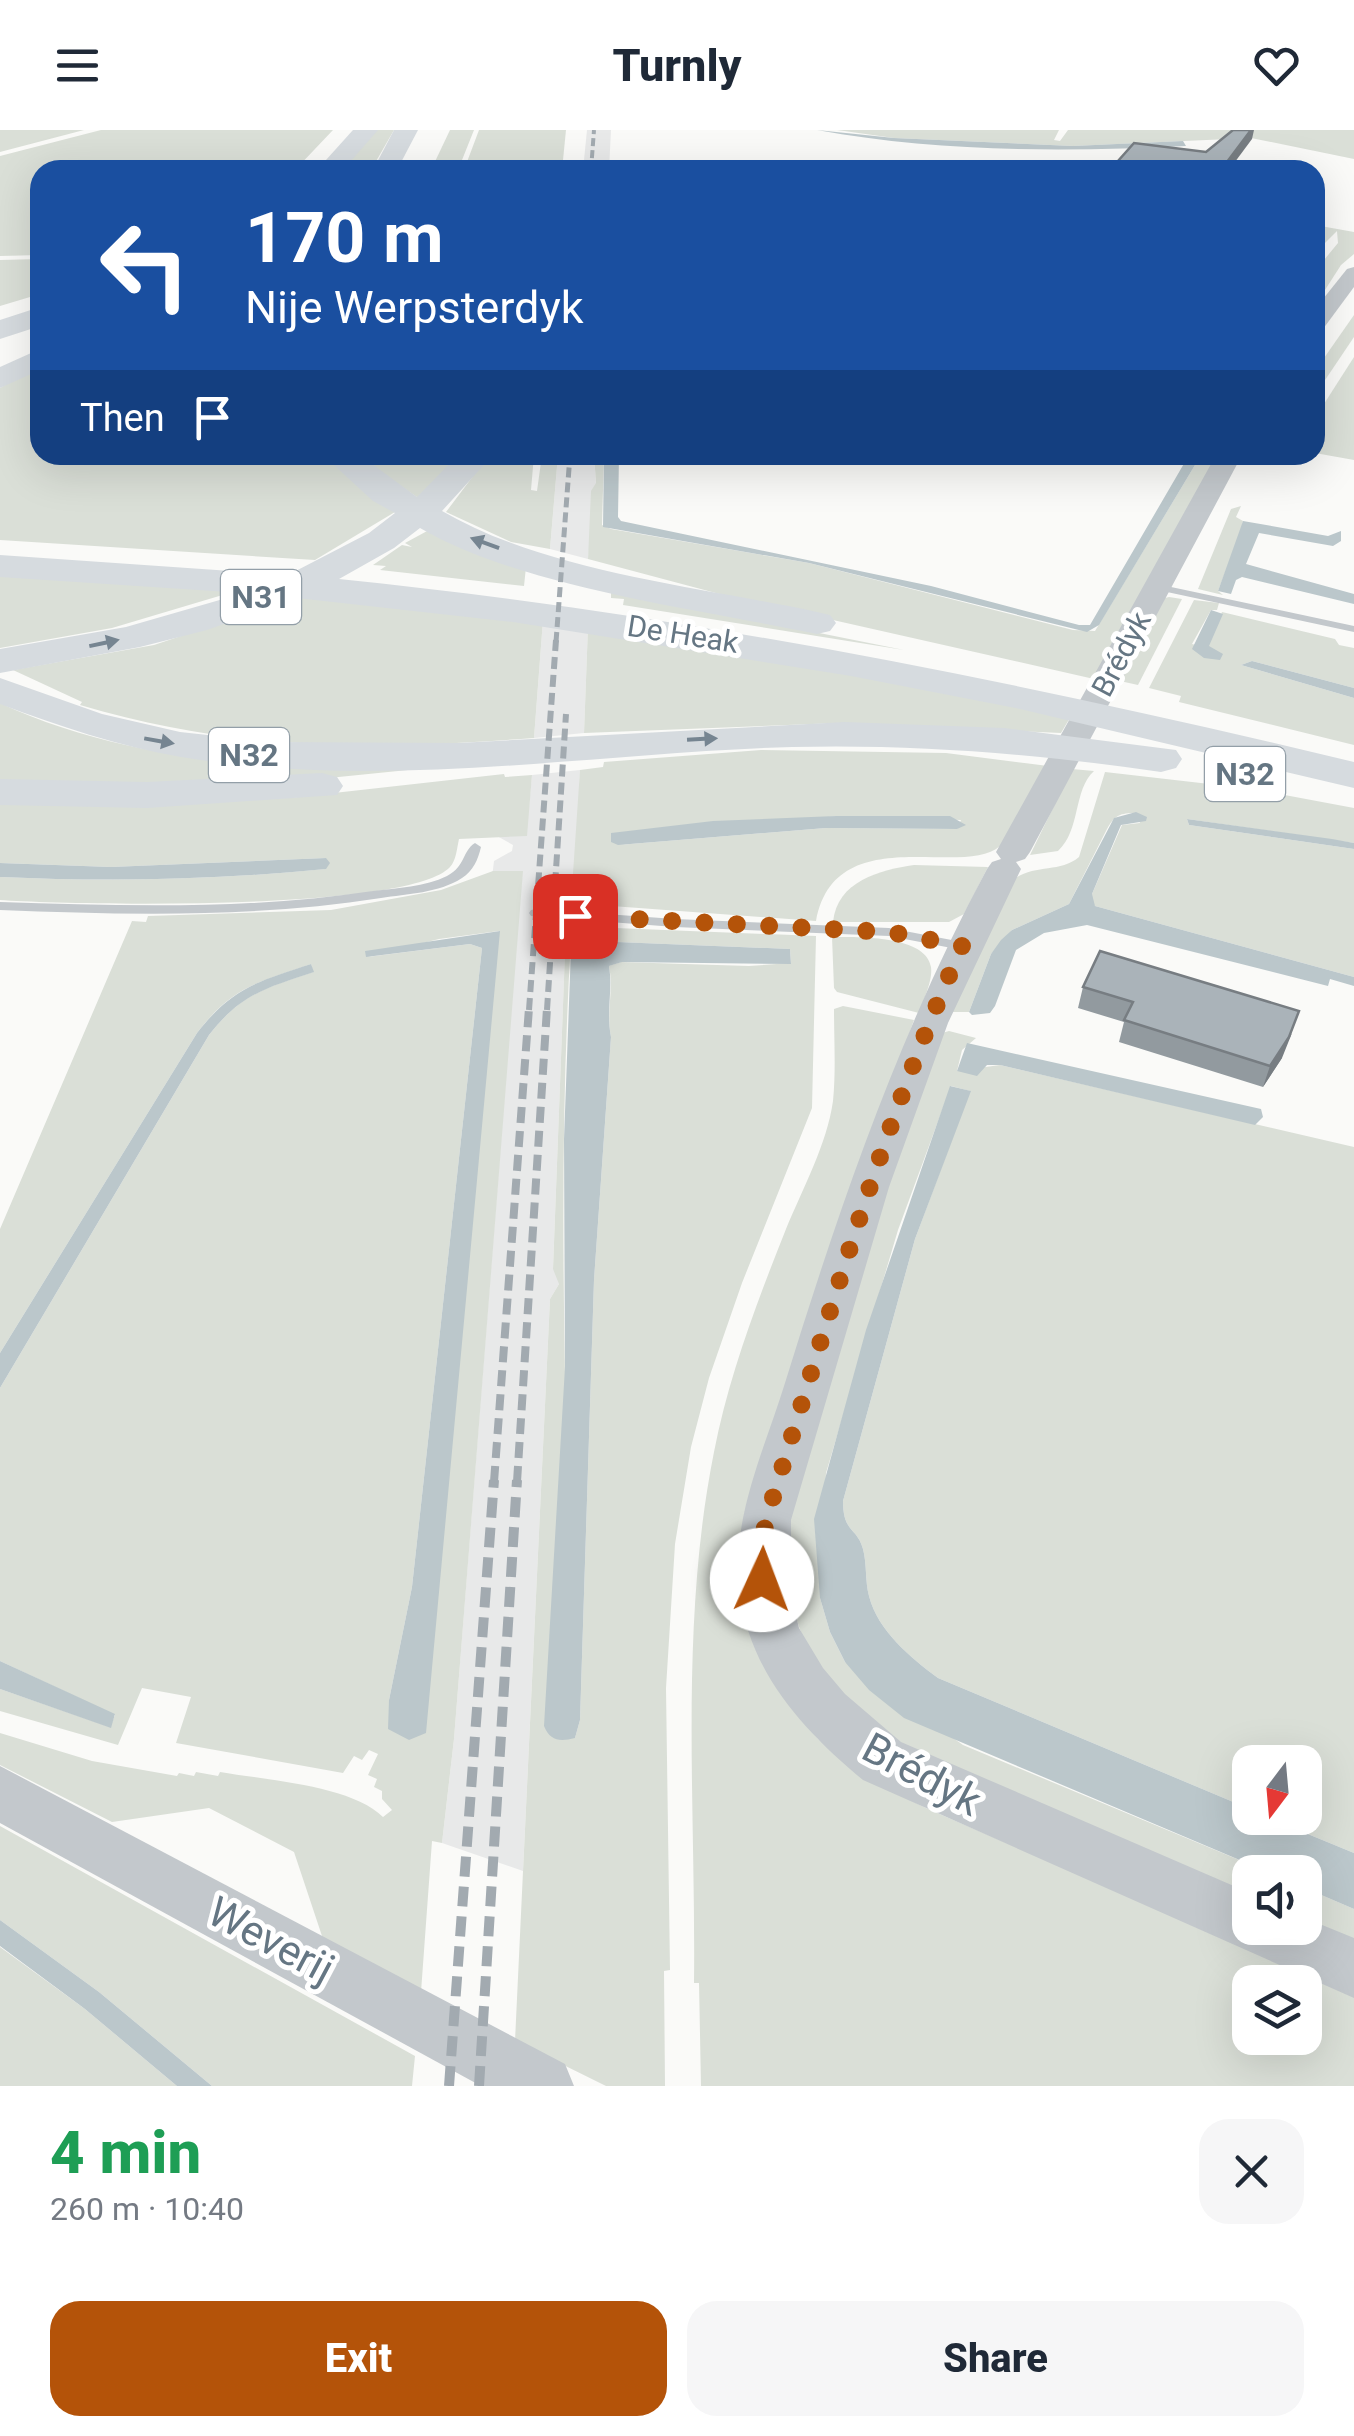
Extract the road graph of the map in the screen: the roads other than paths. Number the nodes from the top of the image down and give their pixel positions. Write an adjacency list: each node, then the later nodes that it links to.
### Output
1 (366, 130): 3 (highway)
2 (406, 130): 4 (highway)
3 (338, 160)
4 (390, 160)
5 (1354, 273): 6 (street)
6 (1325, 311)
7 (30, 320): 8 (highway)
8 (0, 330)
9 (30, 347): 10 (highway)
10 (0, 357)
11 (30, 364): 12 (highway)
12 (0, 380)
13 (352, 465): 20 (highway, N31, one-way to 13)
14 (467, 465): 22 (highway, N31, one-way to 14)
15 (1225, 465): 19 (street, Brédyk)
16 (0, 554): 18 (highway, De Heak / N31)
17 (0, 566): 18 (highway, De Heak / N31)
18 (255, 576): 20 (highway, De Heak / N31)
19 (1158, 586): 21 (lane); 33 (street, Brédyk)
20 (610, 603): 23 (highway, De Heak / N31)
21 (1354, 629)
22 (3, 670): 26 (highway, N32, one-way to 26)
23 (1059, 692): 24 (highway, De Heak / N31); 24 (highway, De Heak / N31)
24 (1153, 730): 25 (highway, De Heak / N31); 26 (highway, N32, one-way to 24); 27 (highway, De Heak / N31); 29 (highway, N32)
25 (1354, 754)
26 (506, 760): 28 (highway, N32)
27 (1354, 775)
28 (0, 792)
29 (1354, 797)
30 (476, 847): 31 (lane)
31 (0, 906)
32 (536, 913): 33 (lane)
33 (962, 946): 35 (street, Brédyk)
34 (0, 1793): 38 (street, Weverij)
35 (1232, 1916)
36 (1300, 1945): 37 (street)
37 (1354, 1968)
38 (543, 2086)

